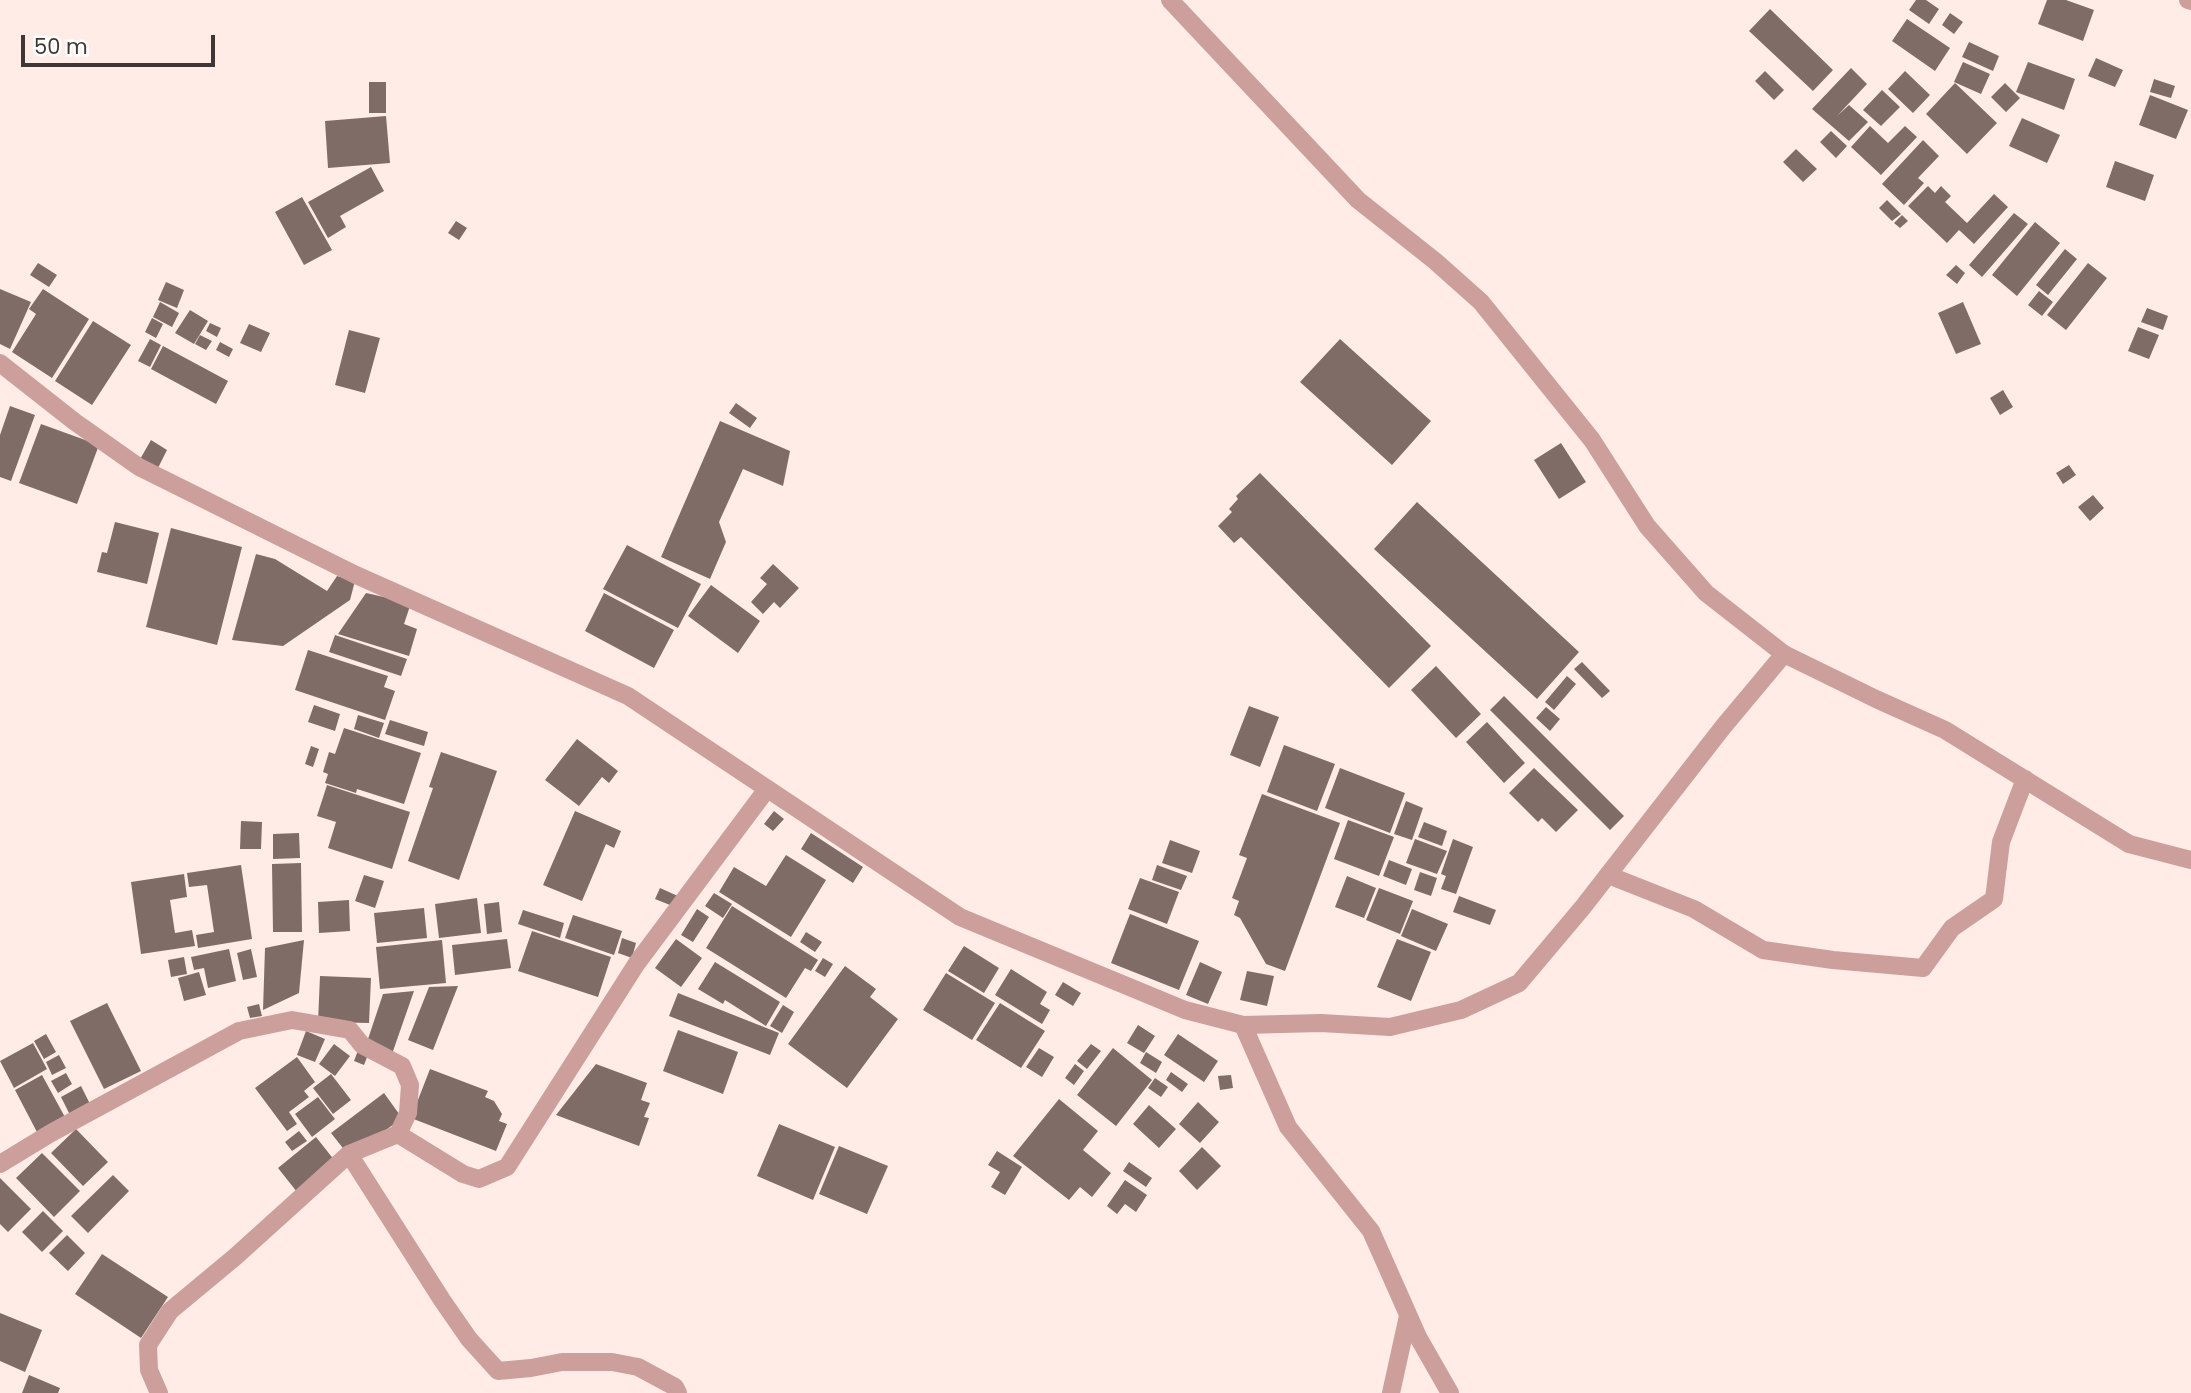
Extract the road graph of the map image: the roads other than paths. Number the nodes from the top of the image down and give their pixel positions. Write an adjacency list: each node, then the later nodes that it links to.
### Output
1 (1170, 0): 3 (street)
2 (0, 363): 5 (street)
3 (1784, 654): 4 (street); 7 (street)
4 (2025, 779): 6 (street); 7 (street)
5 (767, 789): 8 (street); 9 (street)
6 (2191, 860)
7 (1608, 875): 8 (street)
8 (1243, 1025): 12 (street)
9 (398, 1134): 10 (street); 11 (street)
10 (349, 1154): 13 (street); 14 (street)
11 (0, 1164)
12 (1408, 1316): 15 (street); 16 (street)
13 (159, 1393)
14 (678, 1393)
15 (1391, 1393)
16 (1450, 1393)

